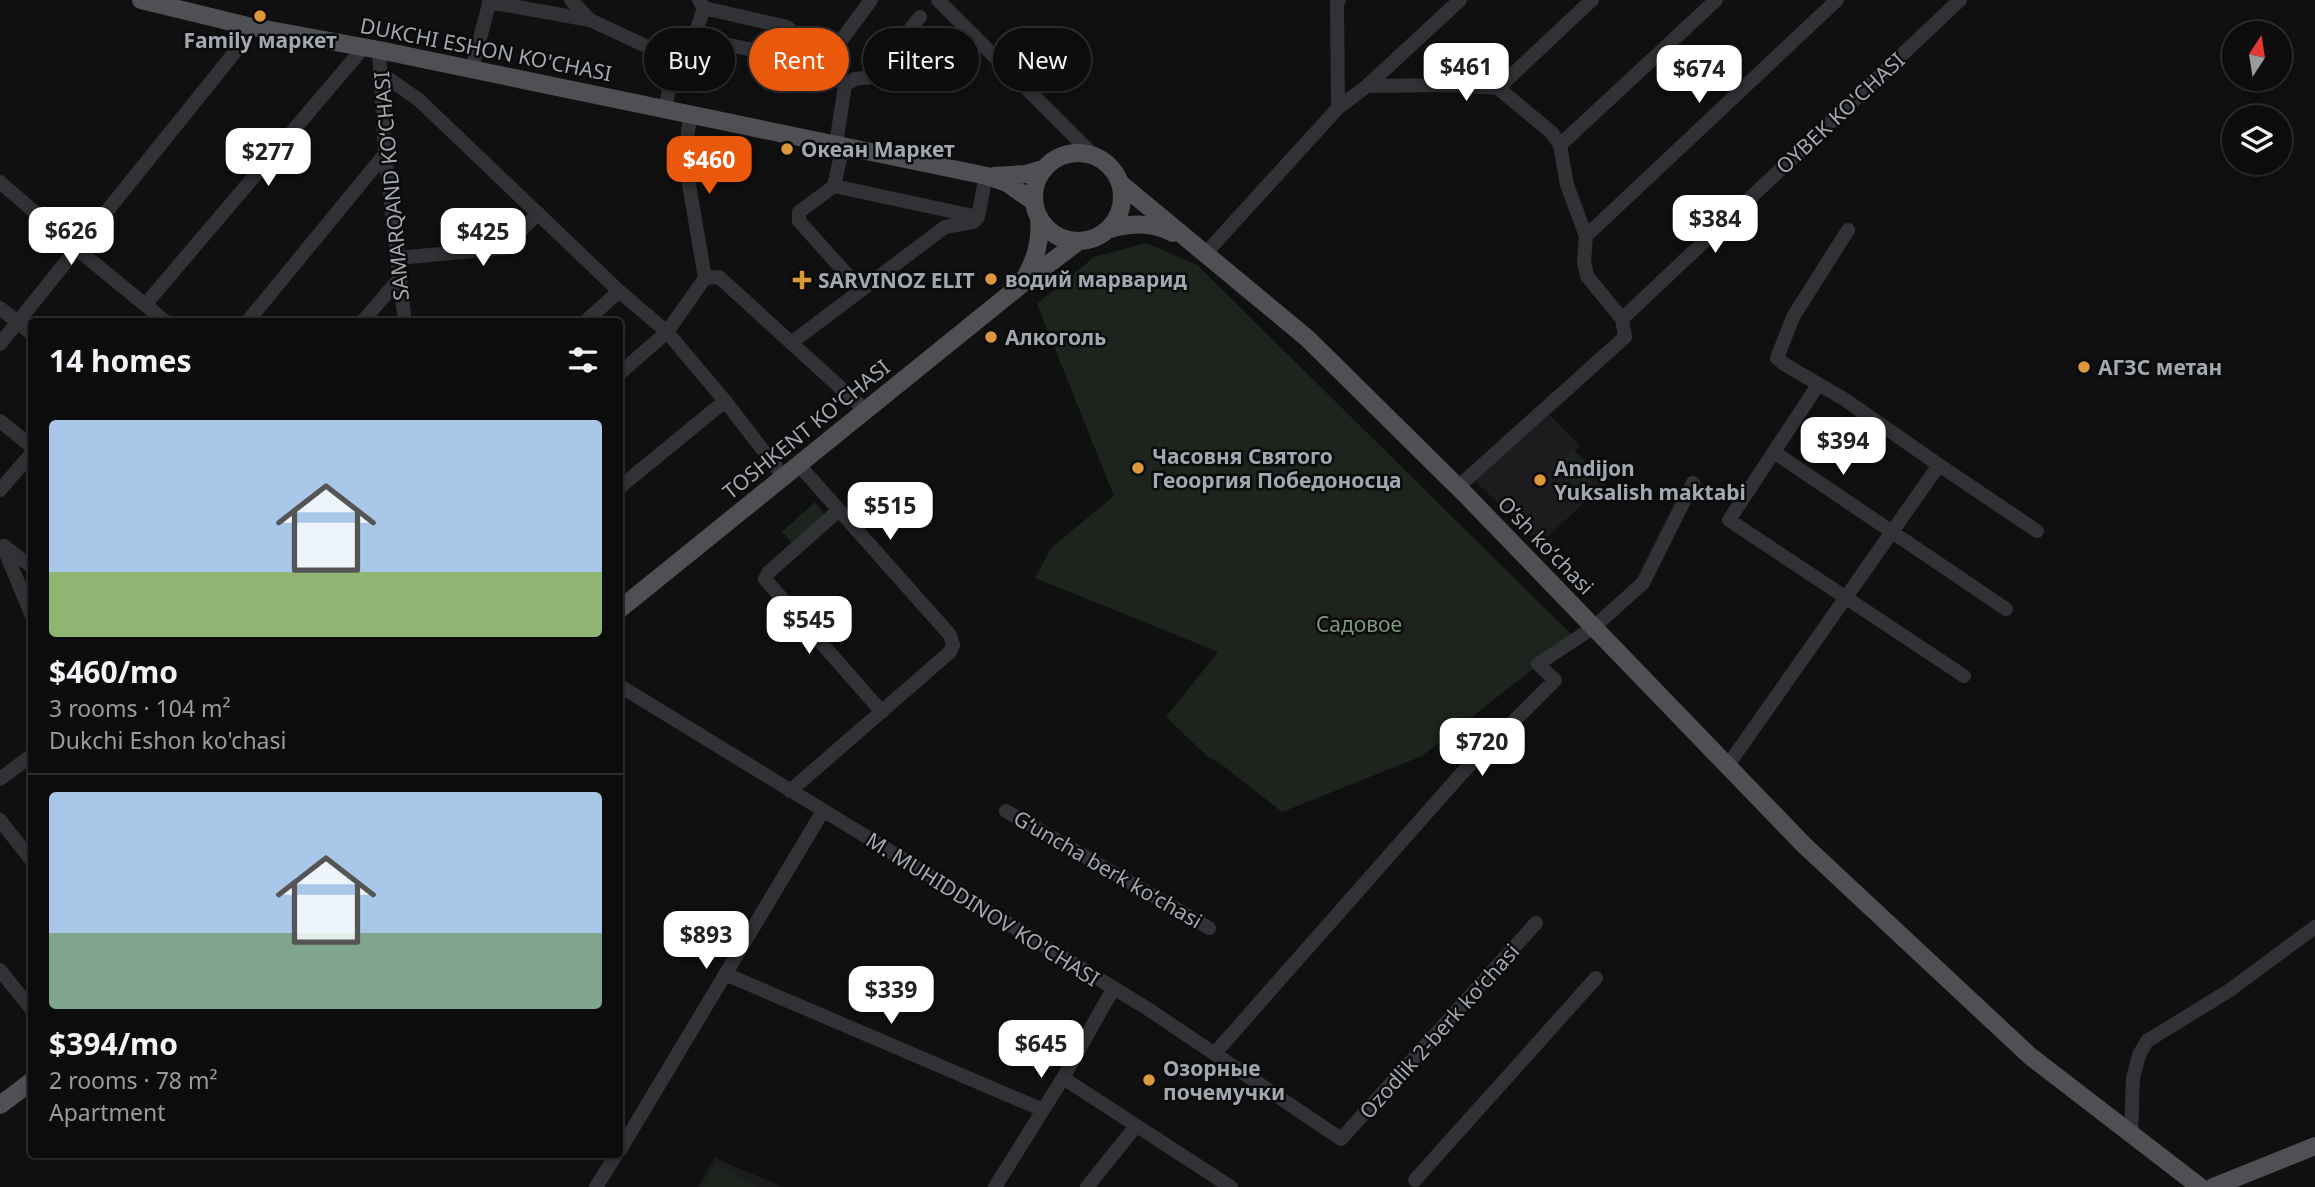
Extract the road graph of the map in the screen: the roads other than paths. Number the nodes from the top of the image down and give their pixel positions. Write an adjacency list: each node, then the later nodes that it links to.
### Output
1 (141, 0): 15 (main road, DUKCHI ESHON KO'CHASI)
2 (571, 0): 14 (street)
3 (872, 0): 18 (street)
4 (938, 0): 34 (street)
5 (1339, 0): 28 (street)
6 (1460, 0): 24 (street)
7 (1592, 0): 25 (street)
8 (1716, 0): 32 (street)
9 (1837, 0): 45 (street)
10 (1960, 0): 62 (street, OYBEK KO'CHASI)
11 (489, 1): 14 (street); 21 (street)
12 (702, 4): 16 (street); 17 (street)
13 (920, 17): 23 (street)
14 (590, 20): 19 (street)
15 (248, 26): 20 (main road, DUKCHI ESHON KO'CHASI); 48 (street)
16 (695, 28)
17 (789, 28)
18 (848, 28)
19 (644, 45)
20 (372, 49): 21 (main road, DUKCHI ESHON KO'CHASI); 22 (street, SAMARQAND KO‘CHASI); 55 (street)
21 (472, 69): 29 (main road, DUKCHI ESHON KO'CHASI)
22 (379, 72): 33 (street, SAMARQAND KO‘CHASI); 41 (street)
23 (849, 83)
24 (1367, 86): 25 (street); 28 (street)
25 (1498, 88): 32 (street)
26 (669, 91): 29 (street)
27 (844, 91): 31 (street)
28 (1338, 107): 47 (street)
29 (665, 109): 30 (main road, DUKCHI ESHON KO'CHASI)
30 (690, 114): 31 (main road, DUKCHI ESHON KO'CHASI); 50 (street)
31 (839, 145): 36 (main road, DUKCHI ESHON KO'CHASI); 39 (street)
32 (1560, 145): 45 (street)
33 (385, 154): 49 (street, SAMARQAND KO‘CHASI); 58 (street)
34 (1093, 155): 35 (main road); 38 (main road)
35 (1043, 169): 36 (main road); 40 (main road)
36 (986, 175): 40 (main road); 42 (street)
37 (0, 182): 48 (street)
38 (1121, 184): 43 (main road); 47 (main road)
39 (834, 186): 42 (street); 53 (street)
40 (1036, 210): 46 (main road); 52 (main road)
41 (538, 213): 49 (street); 54 (street)
42 (978, 216): 53 (street)
43 (1110, 229): 46 (main road); 47 (main road)
44 (1848, 230): 69 (street)
45 (1586, 236): 62 (street)
46 (1079, 242): 52 (main road, TOSHKENT KO'CHASI)
47 (1198, 248): 81 (main road, Oʻsh koʻchasi)
48 (77, 249): 55 (street); 63 (street)
49 (398, 258): 51 (street, SAMARQAND KO‘CHASI)
50 (705, 278): 65 (street); 66 (street)
51 (399, 279): 59 (street); 60 (street, SAMARQAND KO‘CHASI)
52 (1021, 284): 71 (main road, TOSHKENT KO'CHASI)
53 (860, 289): 66 (street)
54 (620, 291): 61 (street); 65 (street)
55 (145, 305): 57 (street)
56 (0, 308): 63 (street)
57 (161, 318)
58 (250, 318)
59 (365, 318)
60 (404, 318)
61 (590, 318)
62 (1622, 319): 81 (street, OYBEK KO'CHASI)
63 (17, 322): 64 (street); 67 (street)
64 (28, 331)
65 (667, 332): 68 (street); 70 (street)
66 (791, 343): 71 (street)
67 (0, 344)
68 (623, 370)
69 (1818, 385): 74 (street); 77 (street)
70 (725, 401): 78 (street); 80 (street)
71 (865, 410): 76 (main road, TOSHKENT KO'CHASI)
72 (0, 421): 73 (street)
73 (28, 444)
74 (1774, 452): 84 (street); 88 (street)
75 (28, 458): 82 (street)
76 (798, 464): 78 (main road, TOSHKENT KO'CHASI); 83 (street)
77 (1939, 465): 84 (street); 85 (street)
78 (783, 476): 90 (main road, TOSHKENT KO'CHASI)
79 (1693, 483): 92 (street)
80 (623, 484)
81 (1458, 487): 92 (main road, Oʻsh koʻchasi)
82 (0, 491)
83 (838, 510): 95 (street); 95 (street)
84 (1893, 531): 88 (street); 91 (street)
85 (2037, 531)
86 (2, 544): 87 (street); 89 (street)
87 (28, 564)
88 (1846, 598): 93 (street); 97 (street)
89 (28, 606)
90 (623, 607)
91 (2006, 609)
92 (1594, 627): 97 (main road, Oʻsh koʻchasi); 112 (street)
93 (1964, 676)
94 (623, 688): 99 (street, M. MUHIDDINOV KO'CHASI)
95 (882, 712): 99 (street)
96 (28, 757): 98 (street)
97 (1727, 765): 118 (main road, Oʻsh koʻchasi)
98 (2, 772)
99 (790, 791): 100 (street, M. MUHIDDINOV KO'CHASI)
100 (823, 811): 108 (street); 110 (street, M. MUHIDDINOV KO'CHASI)
101 (1006, 811): 105 (street, Gʻuncha berk koʻchasi)
102 (0, 820): 103 (street)
103 (28, 856)
104 (1536, 923): 119 (street, Ozodlik 2-berk koʻchasi)
105 (1209, 928)
106 (2315, 928): 118 (street)
107 (0, 970): 111 (street)
108 (725, 974): 116 (street); 120 (street)
109 (1596, 978): 123 (street)
110 (1113, 989): 112 (street, M. MUHIDDINOV KO'CHASI); 113 (street)
111 (28, 1005)
112 (1215, 1052): 119 (street, M. MUHIDDINOV KO'CHASI)
113 (1063, 1078): 116 (street); 117 (street)
114 (28, 1085): 115 (main road)
115 (0, 1105)
116 (1043, 1110): 126 (street)
117 (1136, 1126): 124 (street); 127 (street)
118 (2131, 1136): 128 (main road, Oʻsh koʻchasi)
119 (1341, 1139)
120 (623, 1145)
121 (2315, 1146): 129 (main road)
122 (614, 1158): 125 (street)
123 (1416, 1180)
124 (1225, 1186)
125 (596, 1187)
126 (995, 1187)
127 (1087, 1187)
128 (2200, 1187)
129 (2213, 1187)

